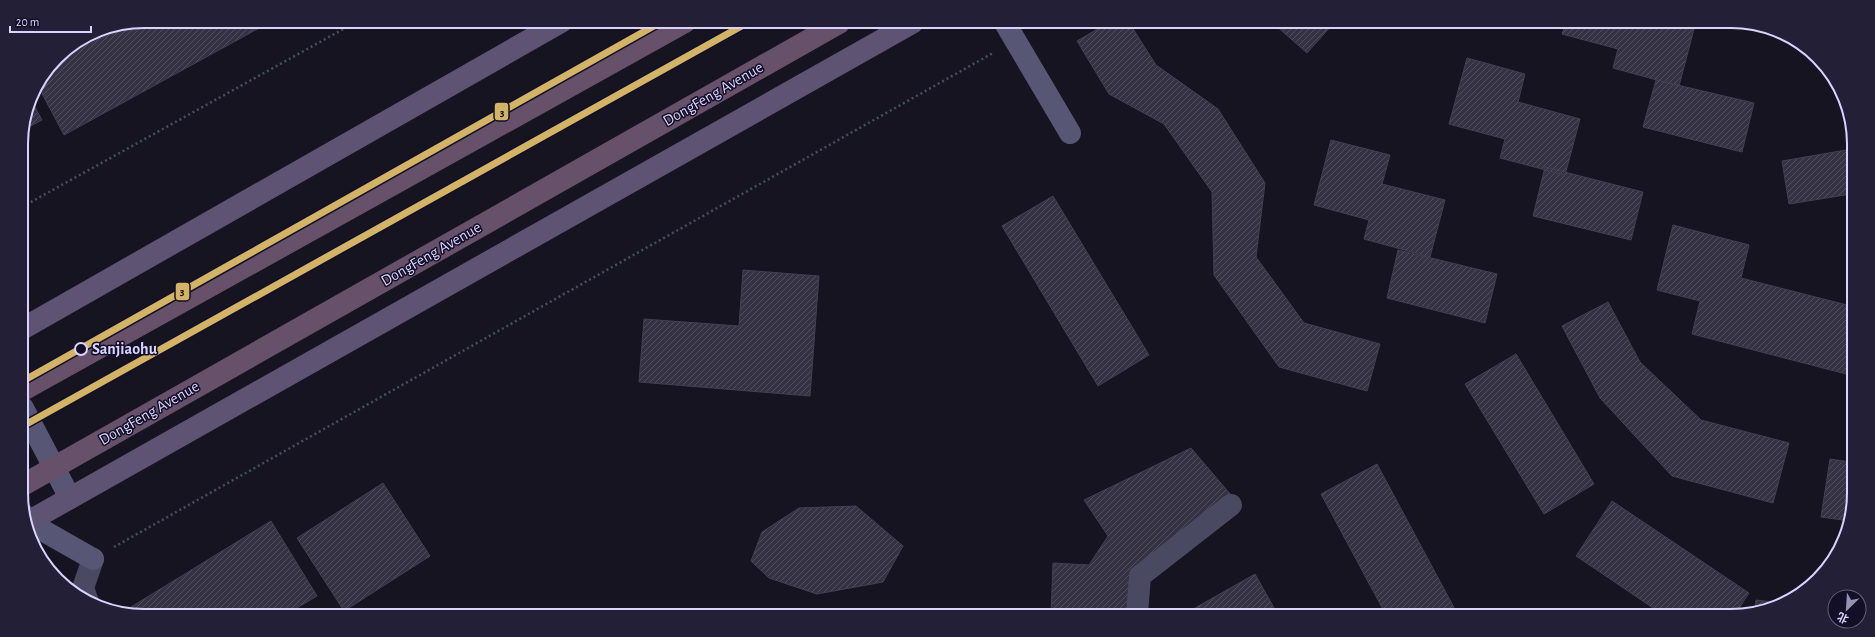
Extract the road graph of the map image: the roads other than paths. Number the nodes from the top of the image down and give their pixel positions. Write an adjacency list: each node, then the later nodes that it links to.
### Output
1 (550, 28): 7 (main road)
2 (674, 28): 8 (highway)
3 (830, 28): 10 (highway, DongFeng Avenue, bridge)
4 (903, 28): 11 (main road)
5 (1010, 32): 6 (street)
6 (1070, 133)
7 (28, 326)
8 (28, 387)
9 (28, 418): 11 (street)
10 (28, 482)
11 (70, 498): 13 (main road)
12 (1230, 505): 16 (street)
13 (31, 518)
14 (32, 524): 15 (street)
15 (84, 592)
16 (1138, 609)

